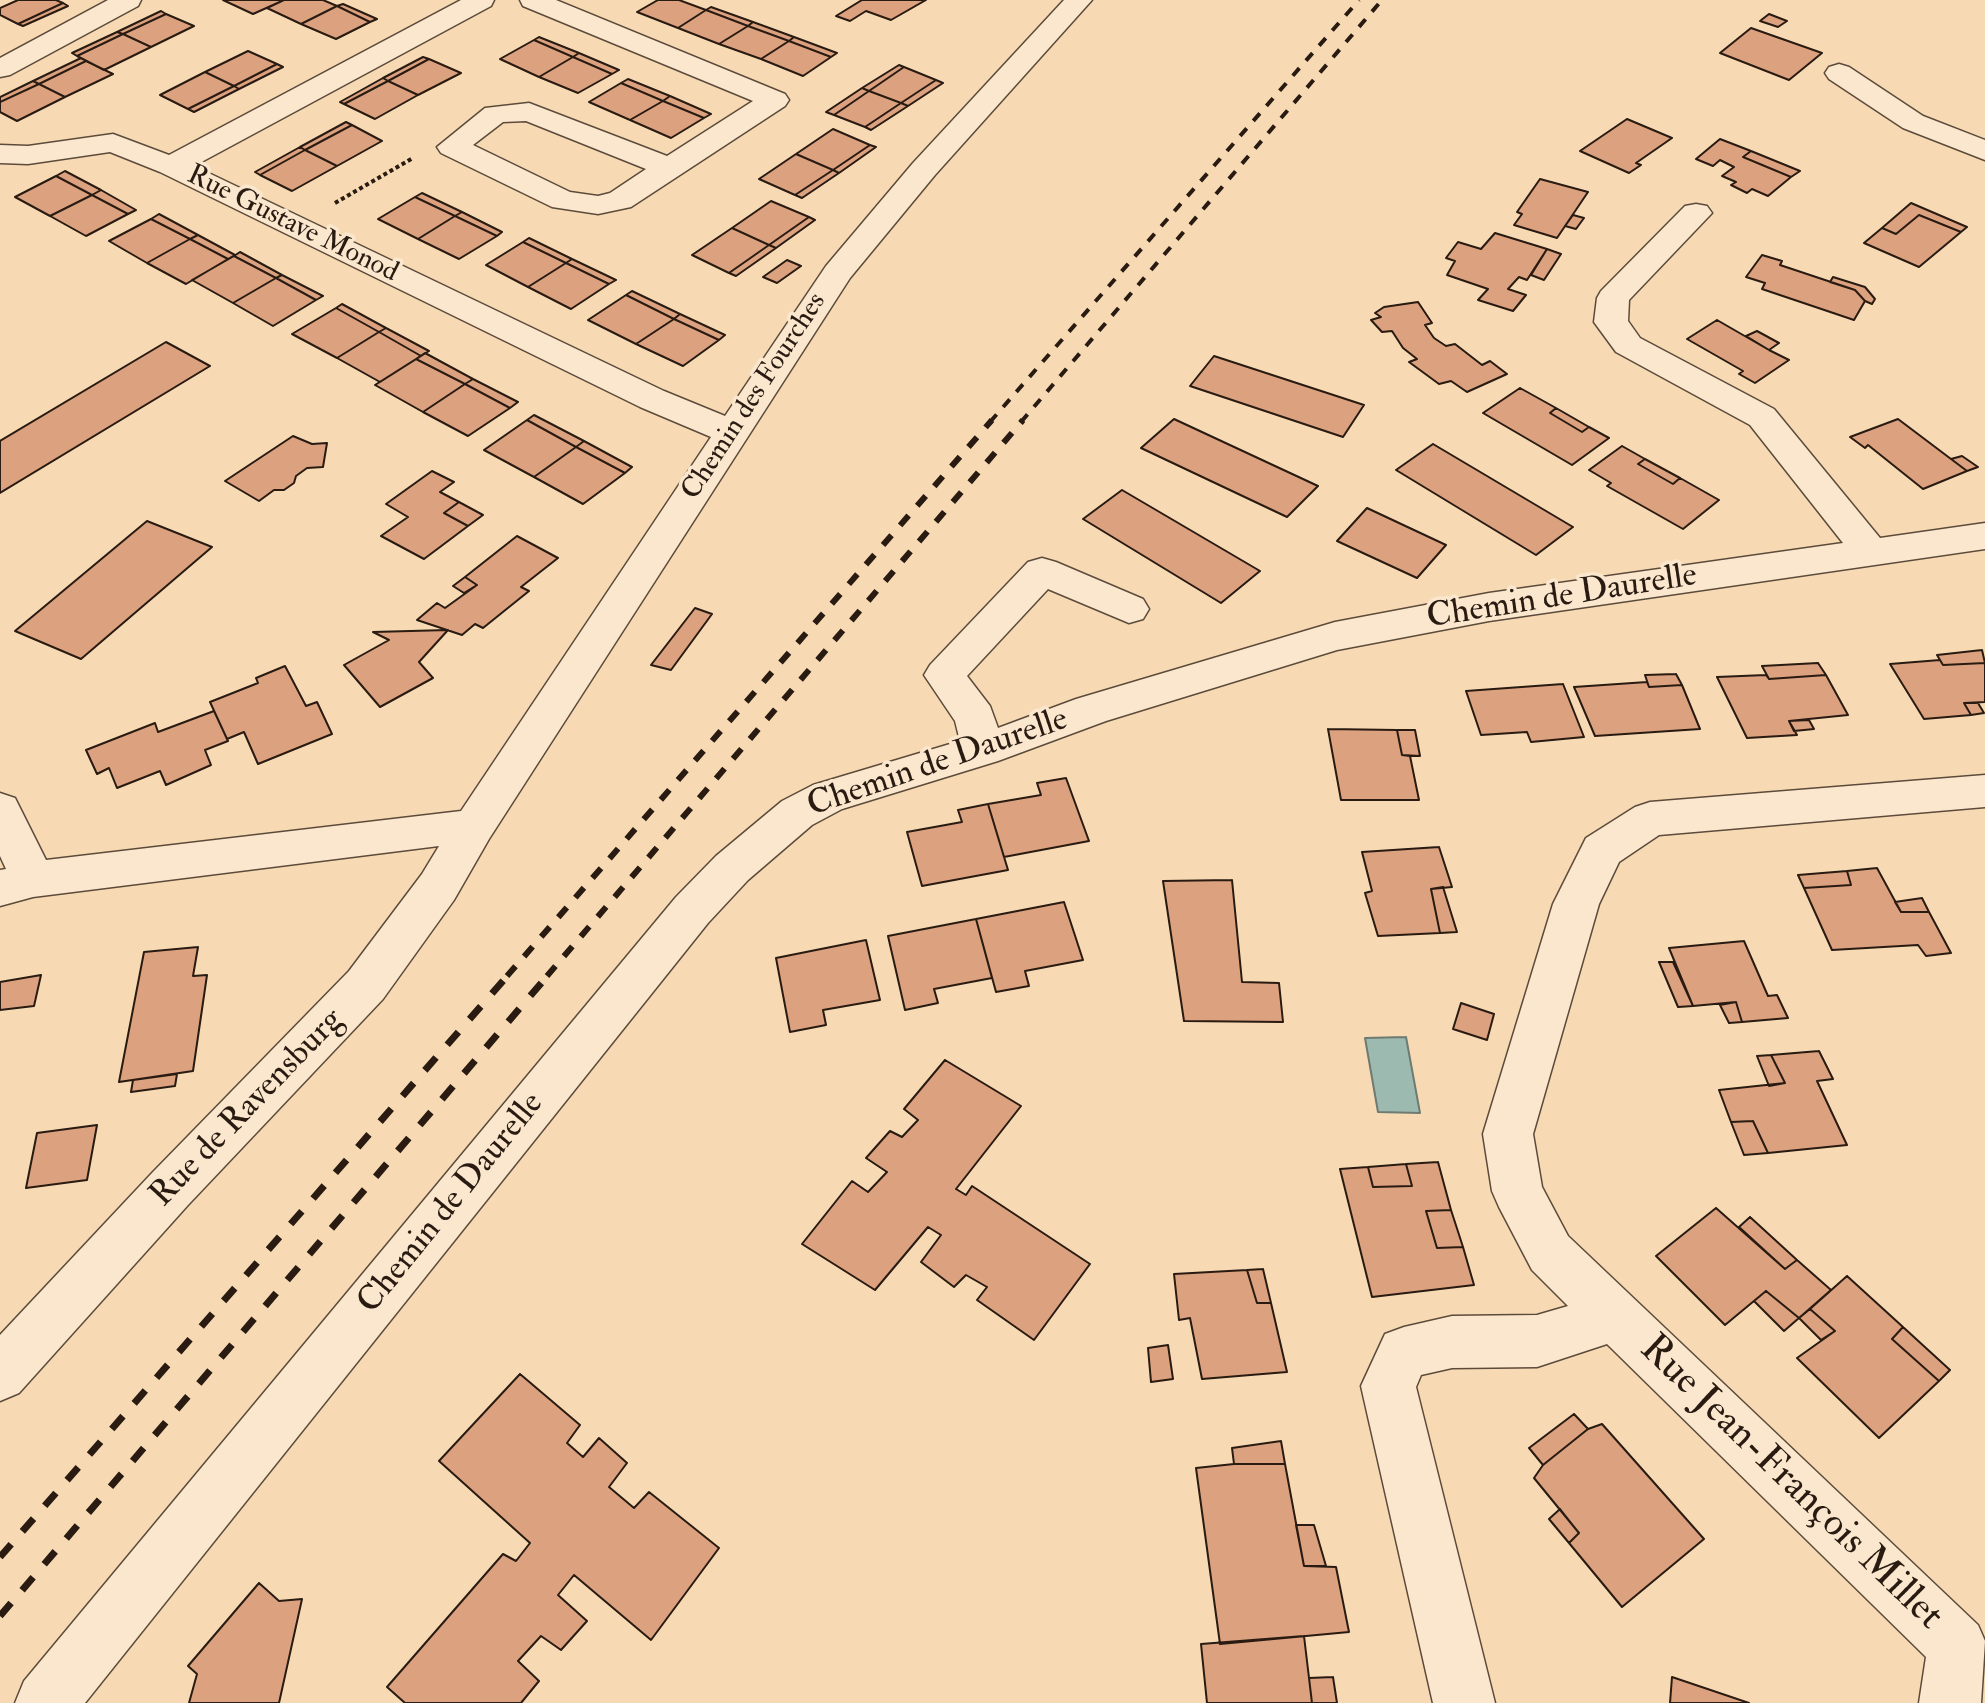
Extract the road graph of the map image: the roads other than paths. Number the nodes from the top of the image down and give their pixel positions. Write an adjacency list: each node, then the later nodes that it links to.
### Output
1 (128, 0): 5 (street)
2 (481, 0): 9 (street, Rue Gustave Monod)
3 (533, 0): 10 (street)
4 (1079, 0): 12 (street, Chemin des Fourches)
5 (0, 69)
6 (1839, 73): 7 (street)
7 (1985, 151)
8 (0, 154): 9 (street)
9 (171, 166): 12 (street, Rue Gustave Monod)
10 (669, 168): 10 (street)
11 (1696, 213): 14 (street)
12 (731, 432): 19 (street, Chemin des Fourches)
13 (1985, 536): 14 (street, Chemin de Daurelle)
14 (1871, 553): 16 (street, Chemin de Daurelle)
15 (1129, 609): 16 (street)
16 (983, 750): 24 (street, Chemin de Daurelle)
17 (1985, 791): 21 (street, Rue Jean-François Millet)
18 (0, 810): 20 (street)
19 (474, 827): 20 (street); 22 (street, Rue de Ravensburg)
20 (17, 883)
21 (1616, 1316): 23 (street, Rue Jean-François Millet); 25 (street, Rue Jean-François Millet)
22 (0, 1374)
23 (1971, 1638): 26 (street, Rue Jean-François Millet)
24 (46, 1703)
25 (1464, 1703)
26 (1950, 1703)

